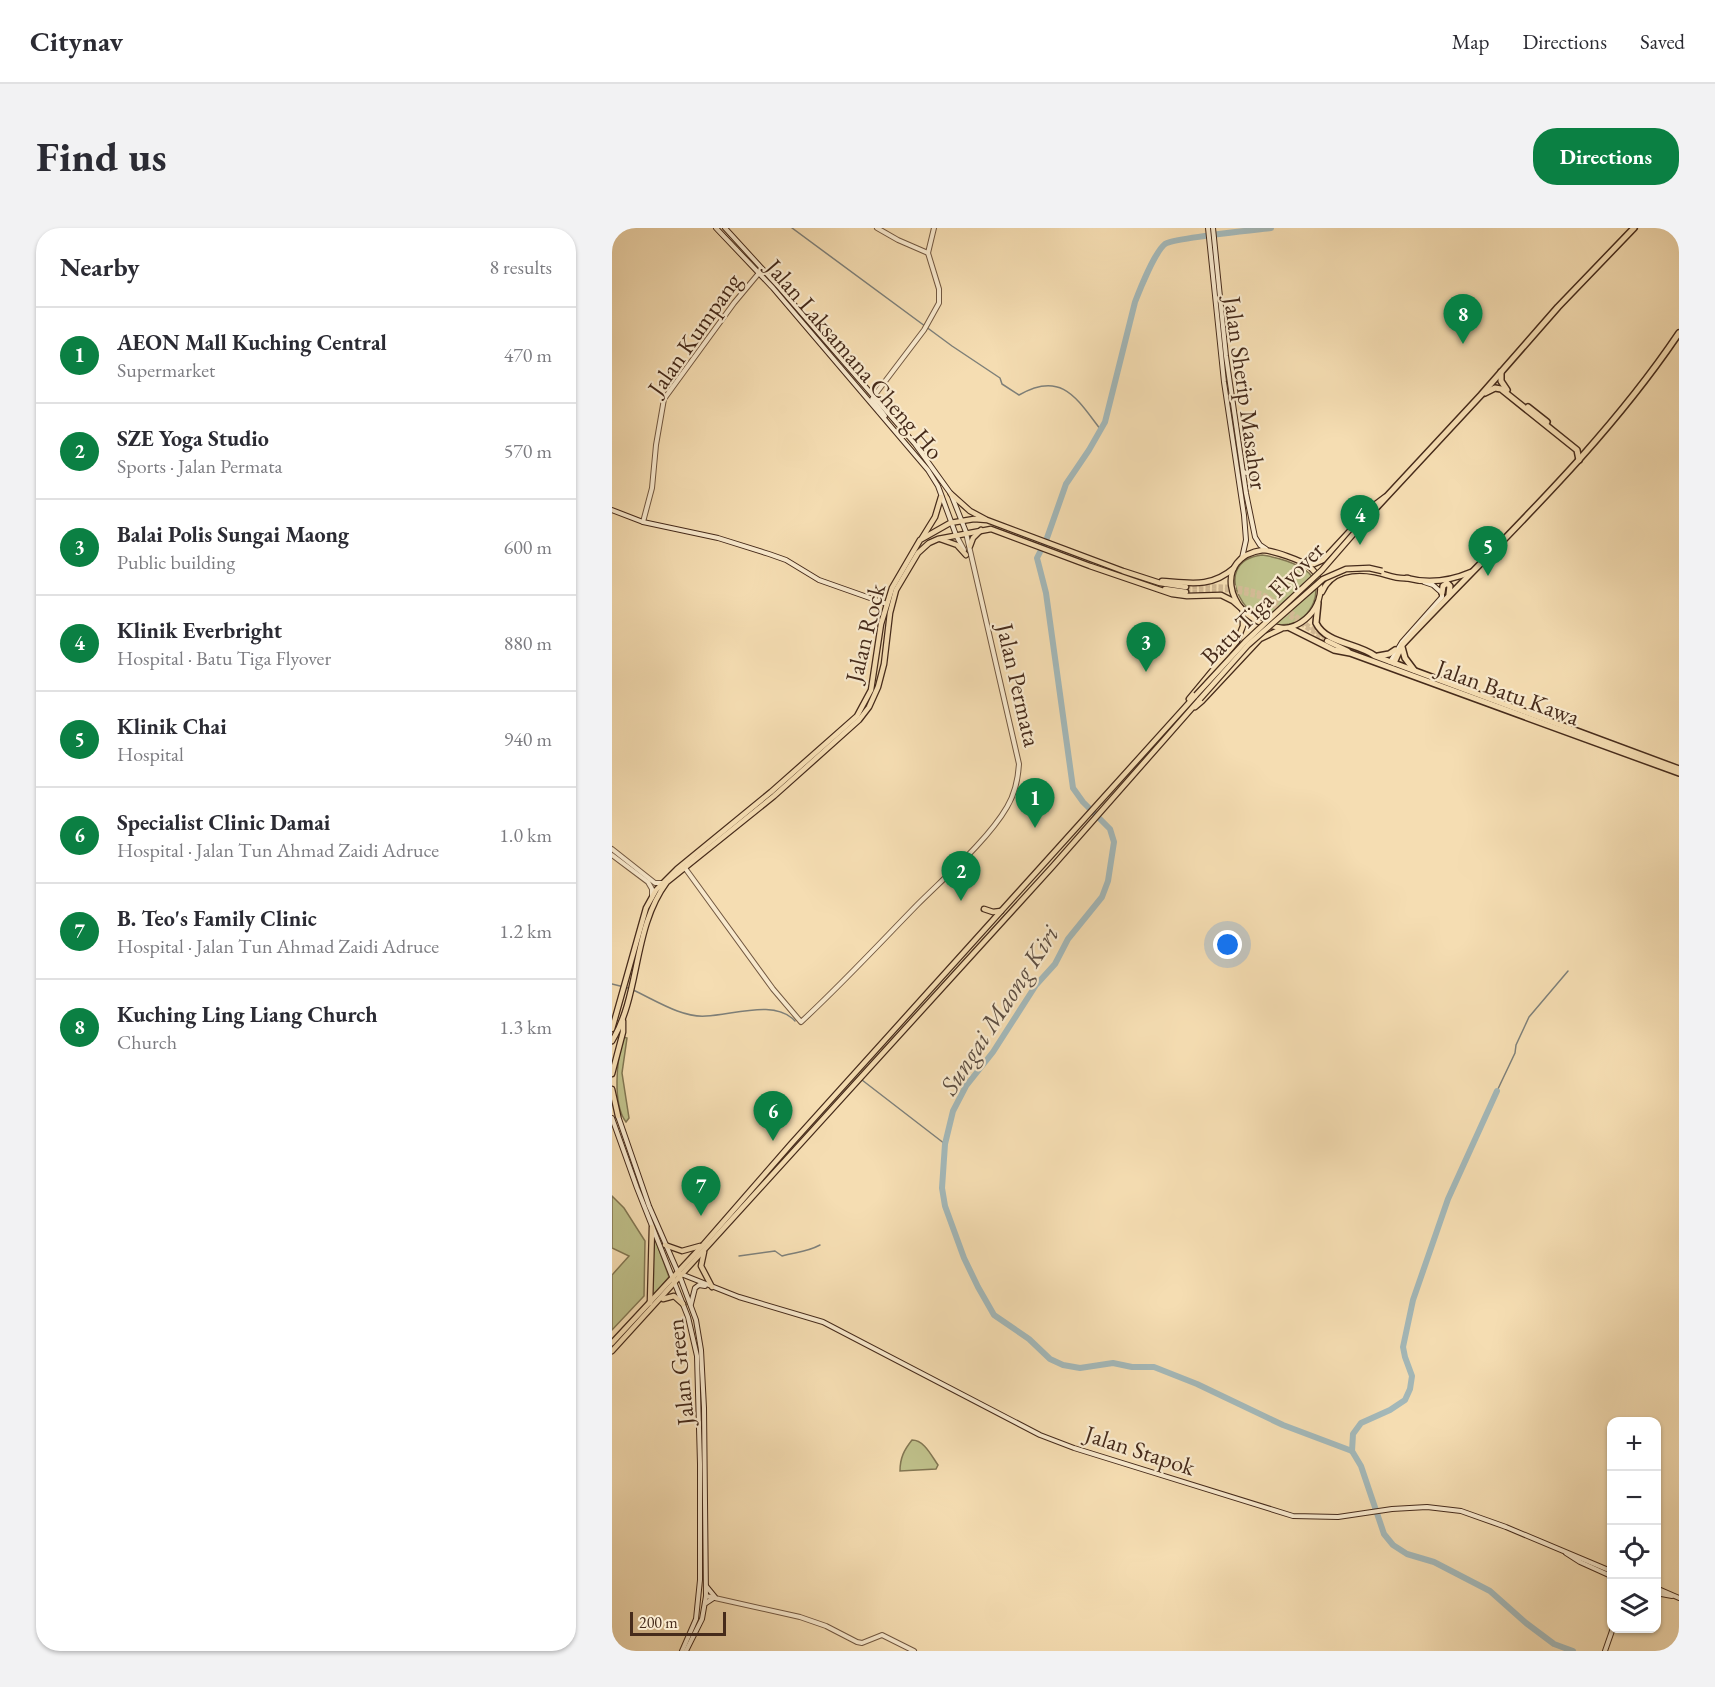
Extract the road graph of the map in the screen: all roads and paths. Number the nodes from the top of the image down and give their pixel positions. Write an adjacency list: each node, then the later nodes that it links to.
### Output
1 (716, 228): 9 (main road, Jalan Laksamana Cheng Ho)
2 (725, 228): 14 (main road, Jalan Laksamana Cheng Ho)
3 (877, 228): 8 (main road)
4 (934, 228): 8 (main road)
5 (1208, 228): 15 (main road, Jalan Sherip Masahor)
6 (1213, 228): 12 (main road, Jalan Sherip Masahor)
7 (1634, 228): 11 (highway)
8 (928, 253): 14 (main road)
9 (759, 273): 16 (main road, Jalan Laksamana Cheng Ho); 28 (main road, Jalan Kumpang)
10 (1679, 333): 17 (highway)
11 (1501, 372): 13 (highway); 17 (highway)
12 (1230, 384): 15 (main road); 19 (main road, Jalan Sherip Masahor)
13 (1481, 395): 18 (highway); 22 (highway)
14 (874, 396): 16 (main road); 21 (main road, Jalan Laksamana Cheng Ho)
15 (1229, 406): 39 (main road, Jalan Sherip Masahor)
16 (889, 425): 23 (main road, Jalan Laksamana Cheng Ho)
17 (1590, 448): 18 (highway)
18 (1579, 460): 42 (highway)
19 (1243, 472): 20 (main road); 36 (main road, Jalan Sherip Masahor)
20 (1257, 474)
21 (951, 494): 26 (main road, Jalan Laksamana Cheng Ho); 27 (main road)
22 (1387, 495): 24 (highway); 40 (main road)
23 (941, 496): 29 (main road, Jalan Laksamana Cheng Ho); 34 (main road)
24 (1376, 508): 60 (main road, Batu Tiga Flyover, bridge)
25 (612, 510): 28 (main road)
26 (961, 520): 27 (main road, Jalan Rock); 29 (main road, Jalan Rock); 31 (main road, Jalan Laksamana Cheng Ho)
27 (987, 520): 44 (main road, Jalan Rock)
28 (643, 522): 51 (main road)
29 (950, 523): 32 (main road, Jalan Laksamana Cheng Ho); 34 (main road, Jalan Rock)
30 (983, 529): 31 (main road, Jalan Rock); 35 (main road); 46 (main road, Jalan Rock)
31 (966, 532): 32 (main road, Jalan Rock); 35 (main road, Jalan Laksamana Cheng Ho)
32 (956, 535): 33 (main road, Jalan Rock); 37 (main road, Jalan Laksamana Cheng Ho)
33 (938, 539): 37 (main road); 66 (main road, Jalan Rock)
34 (920, 540): 51 (main road, Jalan Rock)
35 (970, 546): 38 (main road, Jalan Permata)
36 (1269, 551): 39 (main road); 40 (main road)
37 (966, 555): 38 (main road, Jalan Laksamana Cheng Ho)
38 (971, 561): 66 (main road, Jalan Permata)
39 (1240, 561): 41 (main road)
40 (1298, 561): 49 (main road)
41 (1236, 566): 44 (main road); 52 (main road)
42 (1473, 570): 45 (main road); 48 (highway)
43 (1408, 578): 45 (main road); 49 (main road); 60 (main road, Batu Tiga Flyover, bridge)
44 (1154, 581): 46 (main road, Jalan Rock)
45 (1420, 581): 47 (main road)
46 (1147, 585): 52 (main road, Jalan Rock)
47 (1442, 593): 48 (highway); 55 (main road)
48 (1449, 596): 54 (highway)
49 (1320, 597): 50 (main road)
50 (1318, 603): 53 (main road); 57 (highway)
51 (886, 604): 67 (main road, Jalan Rock)
52 (1241, 609): 53 (main road); 61 (main road)
53 (1288, 628): 56 (highway); 61 (main road)
54 (1402, 645): 58 (highway); 59 (highway)
55 (1395, 650): 57 (highway); 58 (main road)
56 (1350, 653): 57 (main road, Jalan Batu Kawa); 58 (highway, Jalan Batu Kawa)
57 (1375, 656): 58 (highway, Jalan Batu Kawa)
58 (1391, 665): 59 (highway, Jalan Batu Kawa); 62 (highway, Jalan Batu Kawa)
59 (1414, 671): 62 (highway, Jalan Batu Kawa)
60 (1198, 697): 61 (main road)
61 (1190, 706): 63 (main road)
62 (1679, 771)
63 (1086, 823): 69 (main road); 75 (main road)
64 (612, 849): 67 (main road)
65 (612, 855): 68 (main road)
66 (685, 868): 71 (main road, Jalan Rock)
67 (662, 883): 68 (main road, Jalan Rock)
68 (652, 898): 72 (main road, Jalan Rock)
69 (1001, 910): 70 (main road); 70 (main road)
70 (989, 924): 75 (main road)
71 (623, 1019): 73 (main road, Jalan Rock); 74 (main road)
72 (612, 1029)
73 (612, 1041)
74 (612, 1074)
75 (856, 1077): 78 (main road); 81 (main road)
76 (612, 1089): 79 (main road)
77 (612, 1101): 79 (main road, Jalan Green)
78 (830, 1111): 81 (main road); 84 (main road)
79 (618, 1116): 83 (main road, Jalan Green)
80 (612, 1119): 82 (main road, Jalan Green)
81 (791, 1144): 84 (main road)
82 (652, 1227): 86 (main road, Jalan Green); 89 (main road)
83 (666, 1245): 84 (main road); 85 (main road, Jalan Green)
84 (705, 1246): 85 (main road); 87 (main road)
85 (680, 1275): 86 (main road); 87 (main road, Jalan Stapok); 91 (main road, Jalan Green)
86 (675, 1280): 88 (main road); 89 (main road); 90 (main road, Jalan Green)
87 (714, 1287): 91 (main road); 94 (main road, Jalan Stapok)
88 (659, 1301): 90 (main road); 93 (main road)
89 (650, 1303): 92 (main road)
90 (683, 1304): 95 (main road, Jalan Green)
91 (691, 1304): 96 (main road, Jalan Green)
92 (612, 1343)
93 (612, 1351)
94 (1607, 1572)
95 (700, 1580): 99 (main road); 103 (main road, Jalan Green)
96 (705, 1585): 99 (main road, Jalan Green); 101 (main road)
97 (1661, 1590): 100 (main road)
98 (1661, 1594): 100 (main road)
99 (706, 1596): 101 (main road); 103 (main road); 104 (main road, Jalan Green)
100 (1672, 1596): 102 (main road)
101 (715, 1597): 104 (main road); 109 (main road)
102 (1679, 1598)
103 (698, 1604): 107 (main road, Jalan Green)
104 (705, 1606): 108 (main road, Jalan Green)
105 (1611, 1633): 106 (main road)
106 (1606, 1650)
107 (682, 1651)
108 (687, 1651)
109 (914, 1651)

